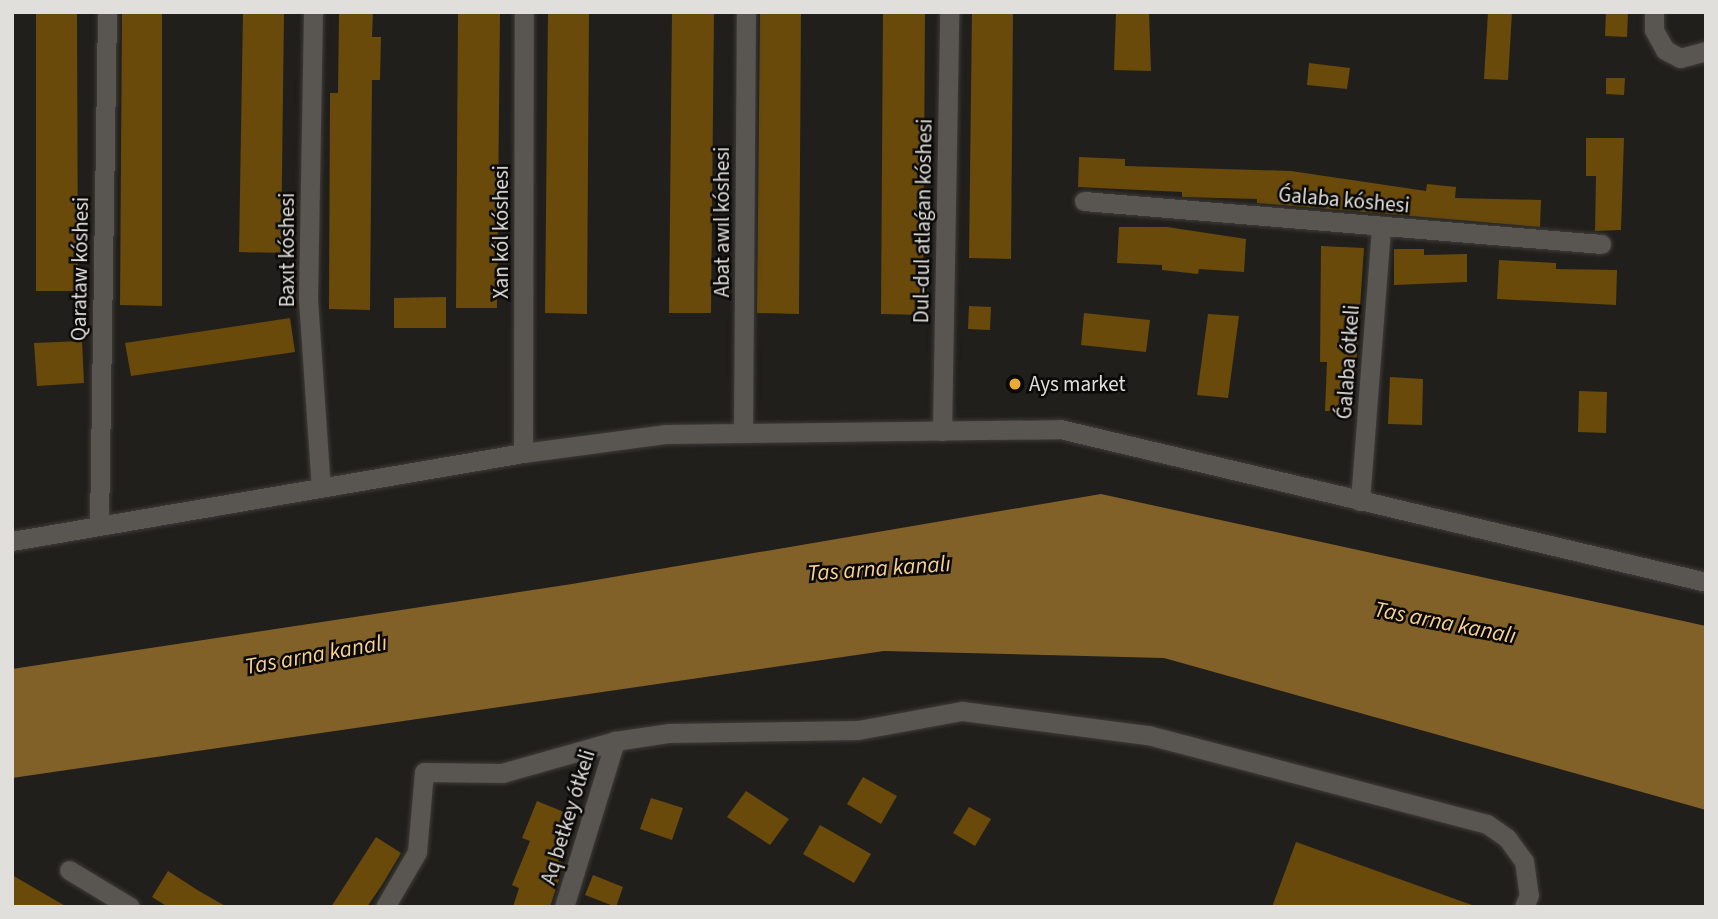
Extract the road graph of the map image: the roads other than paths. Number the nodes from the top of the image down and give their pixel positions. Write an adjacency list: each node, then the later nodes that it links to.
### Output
1 (107, 12): 16 (street, Qarataw kóshesi)
2 (313, 12): 14 (street, Baxıt kóshesi)
3 (524, 12): 13 (street, Xan kól kóshesi)
4 (746, 12): 12 (street, Abat awıl kóshesi)
5 (949, 12): 11 (street, Dul-dul atlaǵan kóshesi)
6 (1654, 12): 7 (street)
7 (1706, 51)
8 (1084, 201): 9 (street, Ǵalaba kóshesi)
9 (1381, 226): 10 (street, Ǵalaba kóshesi); 15 (street, Ǵalaba ótkeli)
10 (1601, 244)
11 (942, 430): 12 (street); 15 (street)
12 (743, 433): 13 (street)
13 (523, 453): 14 (street)
14 (321, 488): 16 (street)
15 (1360, 501): 18 (street)
16 (99, 526): 17 (street)
17 (12, 541)
18 (1706, 582)
19 (615, 741): 22 (street); 23 (street, Aq betkey ótkeli); 24 (street)
20 (69, 870): 21 (street)
21 (130, 907)
22 (385, 907)
23 (564, 907)
24 (1524, 907)

